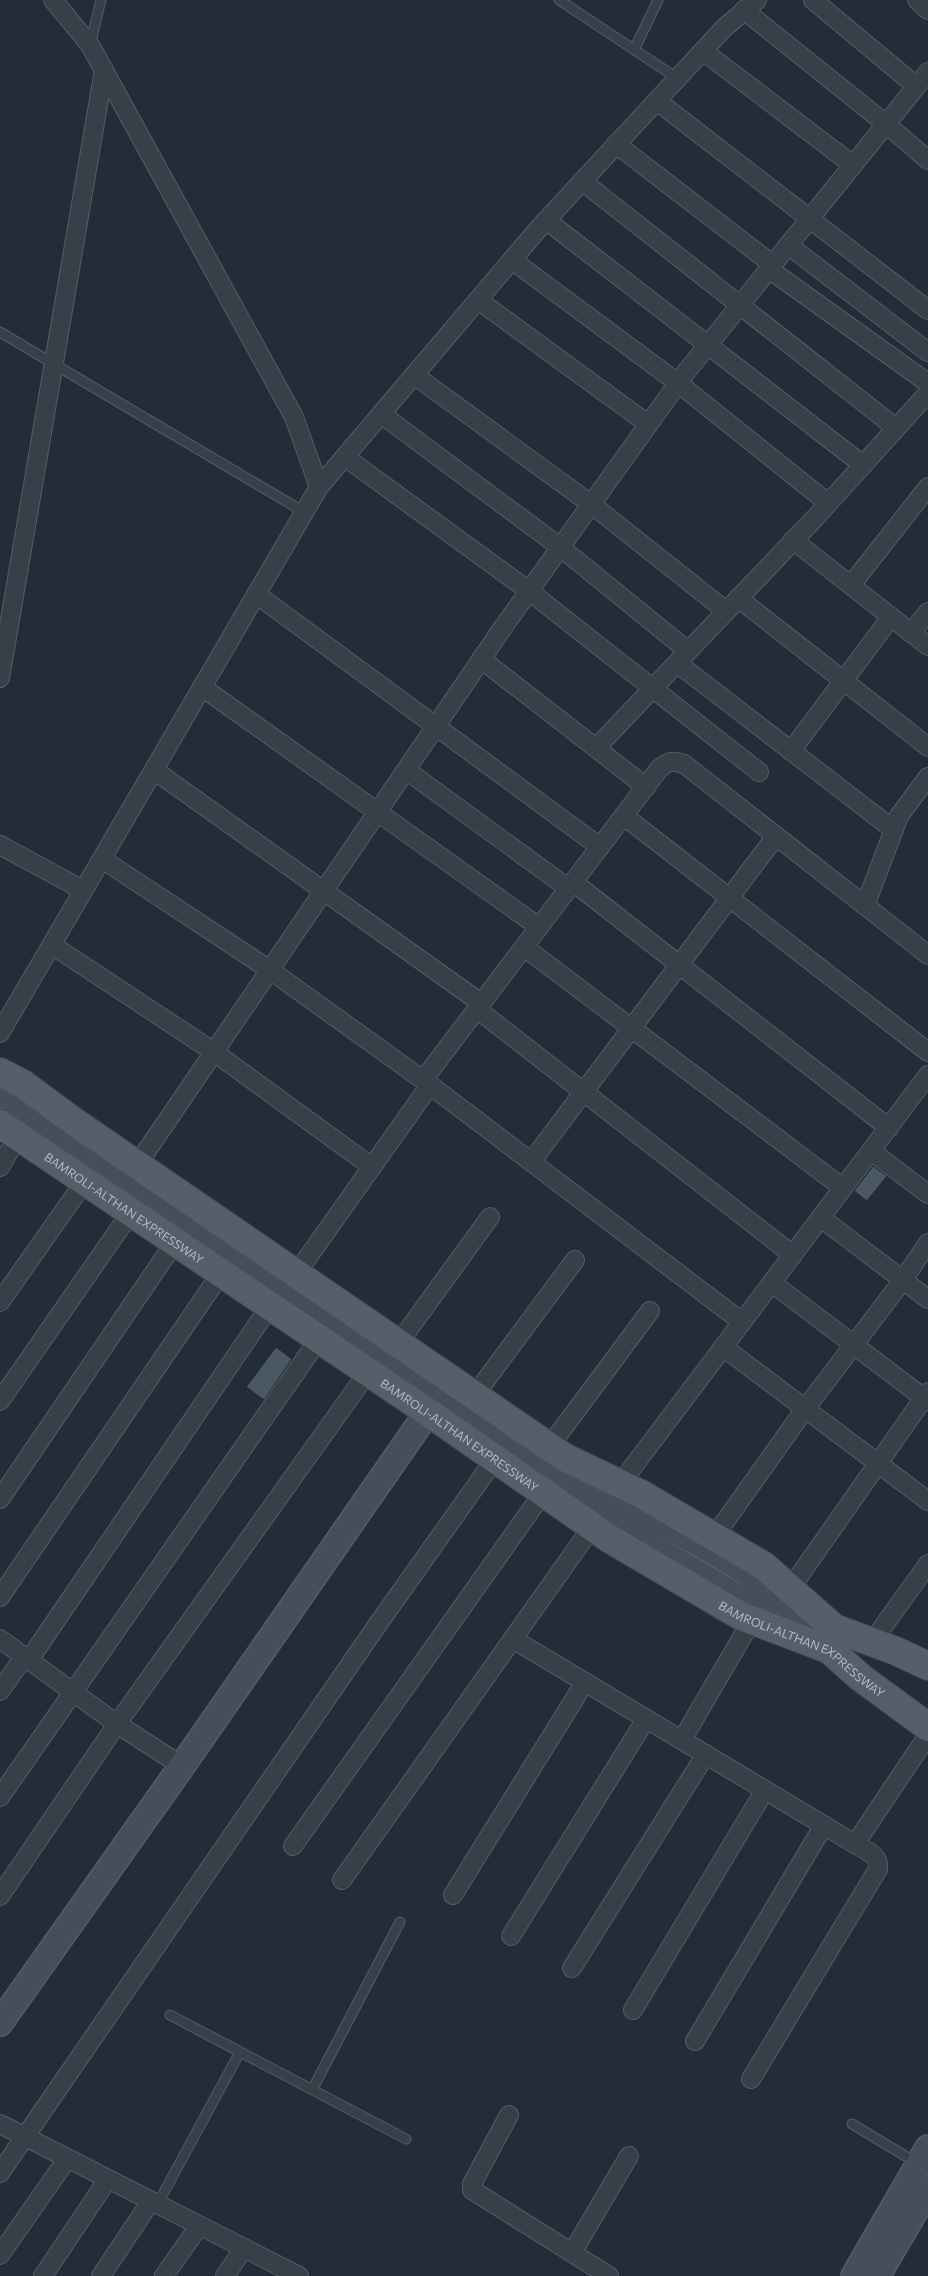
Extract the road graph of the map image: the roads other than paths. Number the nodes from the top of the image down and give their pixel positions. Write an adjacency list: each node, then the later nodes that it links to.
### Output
1 (52, 0): 9 (street)
2 (101, 0): 9 (lane)
3 (559, 0): 10 (lane)
4 (658, 0): 10 (lane)
5 (813, 0): 15 (street)
6 (917, 0): 8 (street)
7 (751, 5): 11 (street); 17 (street)
8 (928, 10)
9 (90, 45): 12 (street)
10 (634, 50): 14 (lane)
11 (703, 51): 14 (street); 20 (street)
12 (104, 70): 33 (street); 43 (street)
13 (928, 72): 15 (street)
14 (677, 78): 16 (street)
15 (916, 86): 17 (street)
16 (657, 100): 18 (street); 23 (street)
17 (886, 124): 19 (street); 20 (street)
18 (616, 144): 21 (street); 26 (street)
19 (928, 160)
20 (853, 165): 23 (street)
21 (582, 181): 22 (street); 28 (street)
22 (546, 220): 25 (street); 31 (street)
23 (809, 220): 24 (street); 29 (street)
24 (788, 245): 26 (street); 32 (street)
25 (512, 260): 27 (street); 35 (street)
26 (771, 266): 28 (street); 36 (street)
27 (478, 300): 34 (street); 39 (street)
28 (740, 304): 31 (street); 40 (street)
29 (928, 310)
30 (0, 332): 33 (lane)
31 (708, 344): 35 (street); 42 (street)
32 (928, 352)
33 (54, 366): 47 (lane); 61 (street)
34 (414, 375): 38 (street); 46 (street)
35 (678, 383): 39 (street); 45 (street)
36 (928, 384)
37 (928, 393): 40 (street)
38 (381, 414): 41 (street); 49 (street)
39 (648, 424): 46 (street)
40 (896, 428): 42 (street)
41 (345, 457): 43 (street); 51 (street)
42 (863, 465): 45 (street)
43 (319, 487): 47 (street)
44 (928, 487): 50 (street)
45 (828, 503): 48 (street)
46 (591, 504): 49 (street); 54 (street)
47 (304, 512): 52 (street)
48 (793, 540): 50 (street); 53 (street)
49 (560, 547): 51 (street); 59 (street)
50 (851, 585): 56 (street)
51 (529, 591): 60 (street); 64 (street)
52 (256, 594): 63 (street); 65 (street)
53 (738, 598): 54 (street); 62 (street)
54 (726, 611): 59 (street)
55 (928, 612): 57 (street)
56 (891, 617): 57 (street); 62 (street)
57 (912, 633): 58 (street)
58 (928, 646)
59 (682, 657): 64 (street); 68 (street)
60 (481, 660): 65 (street); 67 (street)
61 (0, 678)
62 (844, 681): 66 (street); 68 (street)
63 (202, 687): 69 (street); 74 (street)
64 (652, 689): 67 (street); 71 (street)
65 (435, 727): 70 (street); 79 (street)
66 (928, 747)
67 (596, 748): 73 (street)
68 (792, 751): 76 (street)
69 (154, 770): 80 (street); 83 (street)
70 (406, 770): 74 (street); 81 (street)
71 (759, 772)
72 (928, 778): 76 (street)
73 (646, 786): 75 (street); 77 (street)
74 (378, 811): 83 (street); 86 (street)
75 (624, 816): 79 (street); 84 (street)
76 (894, 830): 85 (street)
77 (776, 836): 84 (street); 85 (street)
78 (0, 846): 82 (street)
79 (600, 847): 81 (street)
80 (102, 859): 82 (street); 91 (street)
81 (571, 885): 86 (street); 90 (street)
82 (84, 890): 87 (street)
83 (324, 890): 91 (street); 92 (street)
84 (728, 897): 90 (street); 96 (street)
85 (865, 906): 89 (street)
86 (539, 927): 88 (street)
87 (52, 945): 94 (street); 95 (street)
88 (524, 947): 92 (street); 93 (street)
89 (928, 955)
90 (680, 965): 93 (street); 102 (street)
91 (270, 970): 95 (street); 98 (street)
92 (479, 1006): 98 (street); 100 (street)
93 (631, 1028): 100 (street); 110 (street)
94 (0, 1033)
95 (214, 1052): 106 (street); 108 (street)
96 (928, 1052)
97 (0, 1072): 106 (main road)
98 (426, 1082): 105 (street); 108 (street)
99 (926, 1083): 102 (street)
100 (583, 1091): 105 (street); 117 (street)
101 (0, 1092): 133 (main road, BAMROLI-ALTHAN EXPRESSWAY)
102 (889, 1128): 104 (street)
103 (9, 1130): 107 (street); 109 (main road, BAMROLI-ALTHAN EXPRESSWAY)
104 (872, 1151): 110 (street); 111 (street)
105 (531, 1162): 127 (street)
106 (137, 1165): 120 (main road)
107 (0, 1167)
108 (372, 1167): 120 (street)
109 (84, 1181): 112 (main road, BAMROLI-ALTHAN EXPRESSWAY); 124 (street)
110 (843, 1188): 114 (street)
111 (928, 1194)
112 (132, 1212): 115 (main road, BAMROLI-ALTHAN EXPRESSWAY); 136 (street)
113 (490, 1217): 129 (street)
114 (820, 1218): 117 (street); 121 (street)
115 (175, 1242): 119 (main road, BAMROLI-ALTHAN EXPRESSWAY); 143 (street)
116 (928, 1243): 121 (street)
117 (793, 1255): 122 (street)
118 (575, 1260): 134 (street)
119 (221, 1273): 125 (main road, BAMROLI-ALTHAN EXPRESSWAY); 149 (street)
120 (296, 1274): 129 (main road)
121 (903, 1280): 123 (street); 130 (street)
122 (772, 1283): 127 (street); 130 (street)
123 (928, 1299)
124 (0, 1302)
125 (270, 1306): 128 (main road, BAMROLI-ALTHAN EXPRESSWAY); 155 (street)
126 (650, 1311): 138 (street)
127 (742, 1322): 131 (street)
128 (319, 1339): 132 (main road, BAMROLI-ALTHAN EXPRESSWAY); 160 (street)
129 (398, 1344): 133 (main road)
130 (854, 1346): 135 (street); 137 (street)
131 (723, 1348): 137 (street); 142 (street)
132 (368, 1372): 133 (main road, BAMROLI-ALTHAN EXPRESSWAY); 163 (street)
133 (438, 1396): 134 (main road); 139 (main road, BAMROLI-ALTHAN EXPRESSWAY); 141 (main road, BAMROLI-ALTHAN EXPRESSWAY); 167 (main road)
134 (474, 1396): 138 (main road)
135 (926, 1397): 140 (street)
136 (0, 1401)
137 (805, 1409): 140 (street); 146 (street)
138 (549, 1447): 142 (main road)
139 (495, 1459): 141 (main road, BAMROLI-ALTHAN EXPRESSWAY); 189 (street)
140 (878, 1463): 144 (street); 148 (street)
141 (548, 1483): 145 (main road, BAMROLI-ALTHAN EXPRESSWAY); 153 (main road); 172 (street)
142 (620, 1484): 146 (main road)
143 (0, 1499)
144 (928, 1501)
145 (592, 1527): 150 (main road, BAMROLI-ALTHAN EXPRESSWAY); 152 (street)
146 (714, 1537): 148 (main road)
147 (928, 1564): 154 (street)
148 (790, 1589): 153 (main road)
149 (0, 1597)
150 (752, 1620): 153 (main road, BAMROLI-ALTHAN EXPRESSWAY); 165 (street)
151 (0, 1639): 155 (street)
152 (513, 1639): 158 (street); 173 (street)
153 (832, 1639): 154 (main road); 161 (main road, BAMROLI-ALTHAN EXPRESSWAY)
154 (884, 1646): 156 (main road); 157 (main road)
155 (26, 1658): 159 (street); 160 (street)
156 (928, 1666)
157 (928, 1676)
158 (585, 1682): 162 (street); 174 (street)
159 (0, 1690)
160 (73, 1692): 163 (street); 169 (street)
161 (927, 1712)
162 (646, 1718): 165 (street); 177 (street)
163 (117, 1724): 167 (street); 175 (street)
164 (928, 1735): 171 (street)
165 (682, 1740): 166 (street)
166 (706, 1754): 168 (street); 178 (street)
167 (182, 1766): 181 (main road)
168 (765, 1790): 170 (street); 179 (street)
169 (0, 1797)
170 (824, 1825): 171 (street); 182 (street)
171 (855, 1844): 184 (street)
172 (293, 1846)
173 (342, 1880)
174 (453, 1895)
175 (0, 1896)
176 (400, 1922): 185 (lane)
177 (511, 1936)
178 (572, 1968)
179 (633, 2010)
180 (170, 2015): 183 (lane)
181 (0, 2022)
182 (695, 2041)
183 (240, 2052): 185 (lane); 197 (lane)
184 (751, 2079)
185 (312, 2090): 190 (lane)
186 (509, 2115): 200 (street)
187 (0, 2124): 189 (street)
188 (852, 2124): 192 (lane)
189 (25, 2138): 193 (street); 194 (street)
190 (406, 2139)
191 (629, 2156): 200 (street)
192 (923, 2156): 208 (main road)
193 (67, 2159): 195 (street); 201 (street)
194 (0, 2173)
195 (108, 2179): 197 (street); 203 (street)
196 (926, 2197): 209 (main road)
197 (154, 2203): 198 (street); 204 (street)
198 (199, 2226): 199 (street); 205 (street)
199 (244, 2248): 202 (street); 206 (street)
200 (572, 2253): 207 (street)
201 (0, 2255)
202 (288, 2274)
203 (43, 2276)
204 (101, 2276)
205 (164, 2276)
206 (225, 2276)
207 (609, 2276)
208 (854, 2276)
209 (877, 2276)

